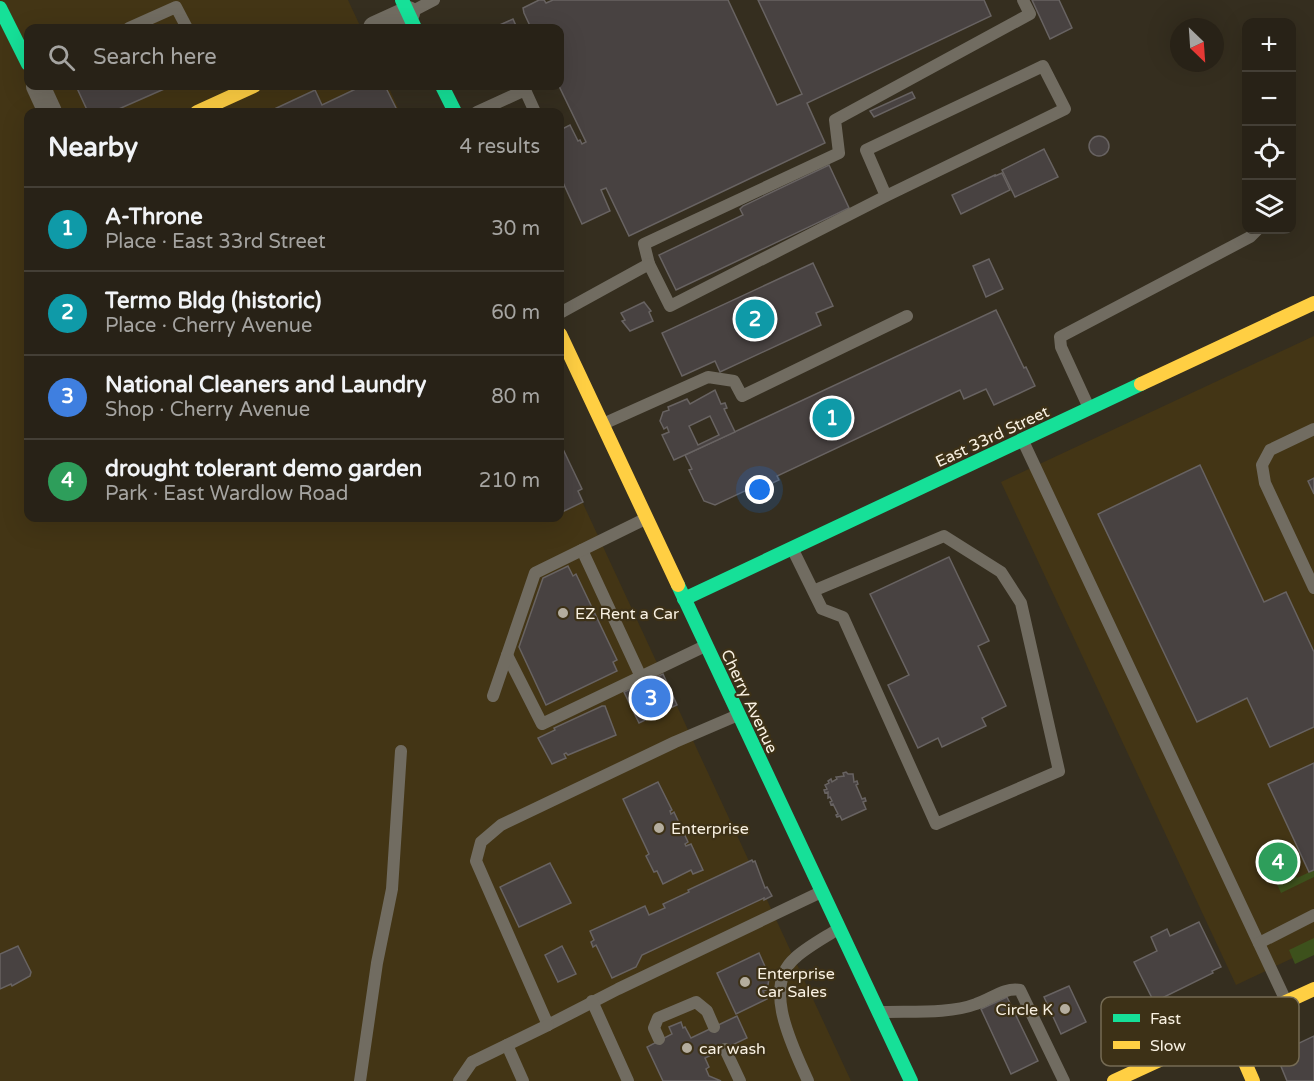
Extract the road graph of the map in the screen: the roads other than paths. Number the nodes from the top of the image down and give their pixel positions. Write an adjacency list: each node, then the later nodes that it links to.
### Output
1 (434, 0): 4 (lane)
2 (1023, 0): 21 (lane)
3 (0, 8): 8 (main road)
4 (408, 14): 7 (street)
5 (138, 24): 6 (lane)
6 (185, 24)
7 (384, 24)
8 (24, 56)
9 (40, 90): 14 (street)
10 (245, 90): 15 (main road)
11 (444, 90): 16 (main road)
12 (525, 90): 18 (lane)
13 (525, 90): 17 (lane)
14 (48, 108)
15 (206, 108)
16 (453, 108)
17 (486, 108)
18 (534, 108)
19 (886, 196): 19 (lane); 21 (lane)
20 (1253, 234): 26 (lane)
21 (649, 264): 23 (lane)
22 (1314, 303): 26 (main road, East 33rd Street)
23 (564, 311)
24 (907, 316): 27 (lane)
25 (564, 343): 27 (main road, Cherry Avenue)
26 (1089, 409): 29 (main road, East 33rd Street)
27 (602, 424): 30 (main road, Cherry Avenue)
28 (1314, 429): 33 (lane)
29 (1022, 440): 31 (main road, East 33rd Street); 45 (lane)
30 (646, 518): 32 (lane); 35 (main road, Cherry Avenue)
31 (792, 548): 34 (lane); 35 (main road, East 33rd Street)
32 (582, 550): 37 (lane); 38 (lane)
33 (1314, 588)
34 (813, 591): 34 (lane)
35 (684, 599): 36 (main road, Cherry Avenue)
36 (706, 645): 38 (lane); 40 (main road, Cherry Avenue)
37 (507, 655): 38 (lane); 39 (lane)
38 (641, 676)
39 (493, 696)
40 (739, 715): 42 (main road, Cherry Avenue); 51 (lane)
41 (401, 751): 58 (lane)
42 (821, 892): 44 (main road, Cherry Avenue); 49 (lane)
43 (1314, 915): 45 (lane)
44 (839, 928): 50 (main road, Cherry Avenue); 63 (lane)
45 (1259, 943): 47 (lane)
46 (1314, 989): 48 (main road)
47 (1285, 997)
48 (1297, 997)
49 (592, 1001): 51 (lane); 61 (lane)
50 (878, 1013): 64 (main road, Cherry Avenue); 65 (lane)
51 (548, 1025): 54 (lane)
52 (714, 1027): 53 (lane)
53 (659, 1040)
54 (507, 1045): 59 (lane); 60 (lane)
55 (725, 1049): 62 (lane)
56 (1147, 1066): 66 (main road)
57 (1246, 1066): 67 (main road)
58 (360, 1081)
59 (459, 1081)
60 (523, 1081)
61 (628, 1081)
62 (740, 1081)
63 (808, 1081)
64 (910, 1081)
65 (1064, 1081)
66 (1114, 1081)
67 (1253, 1081)

